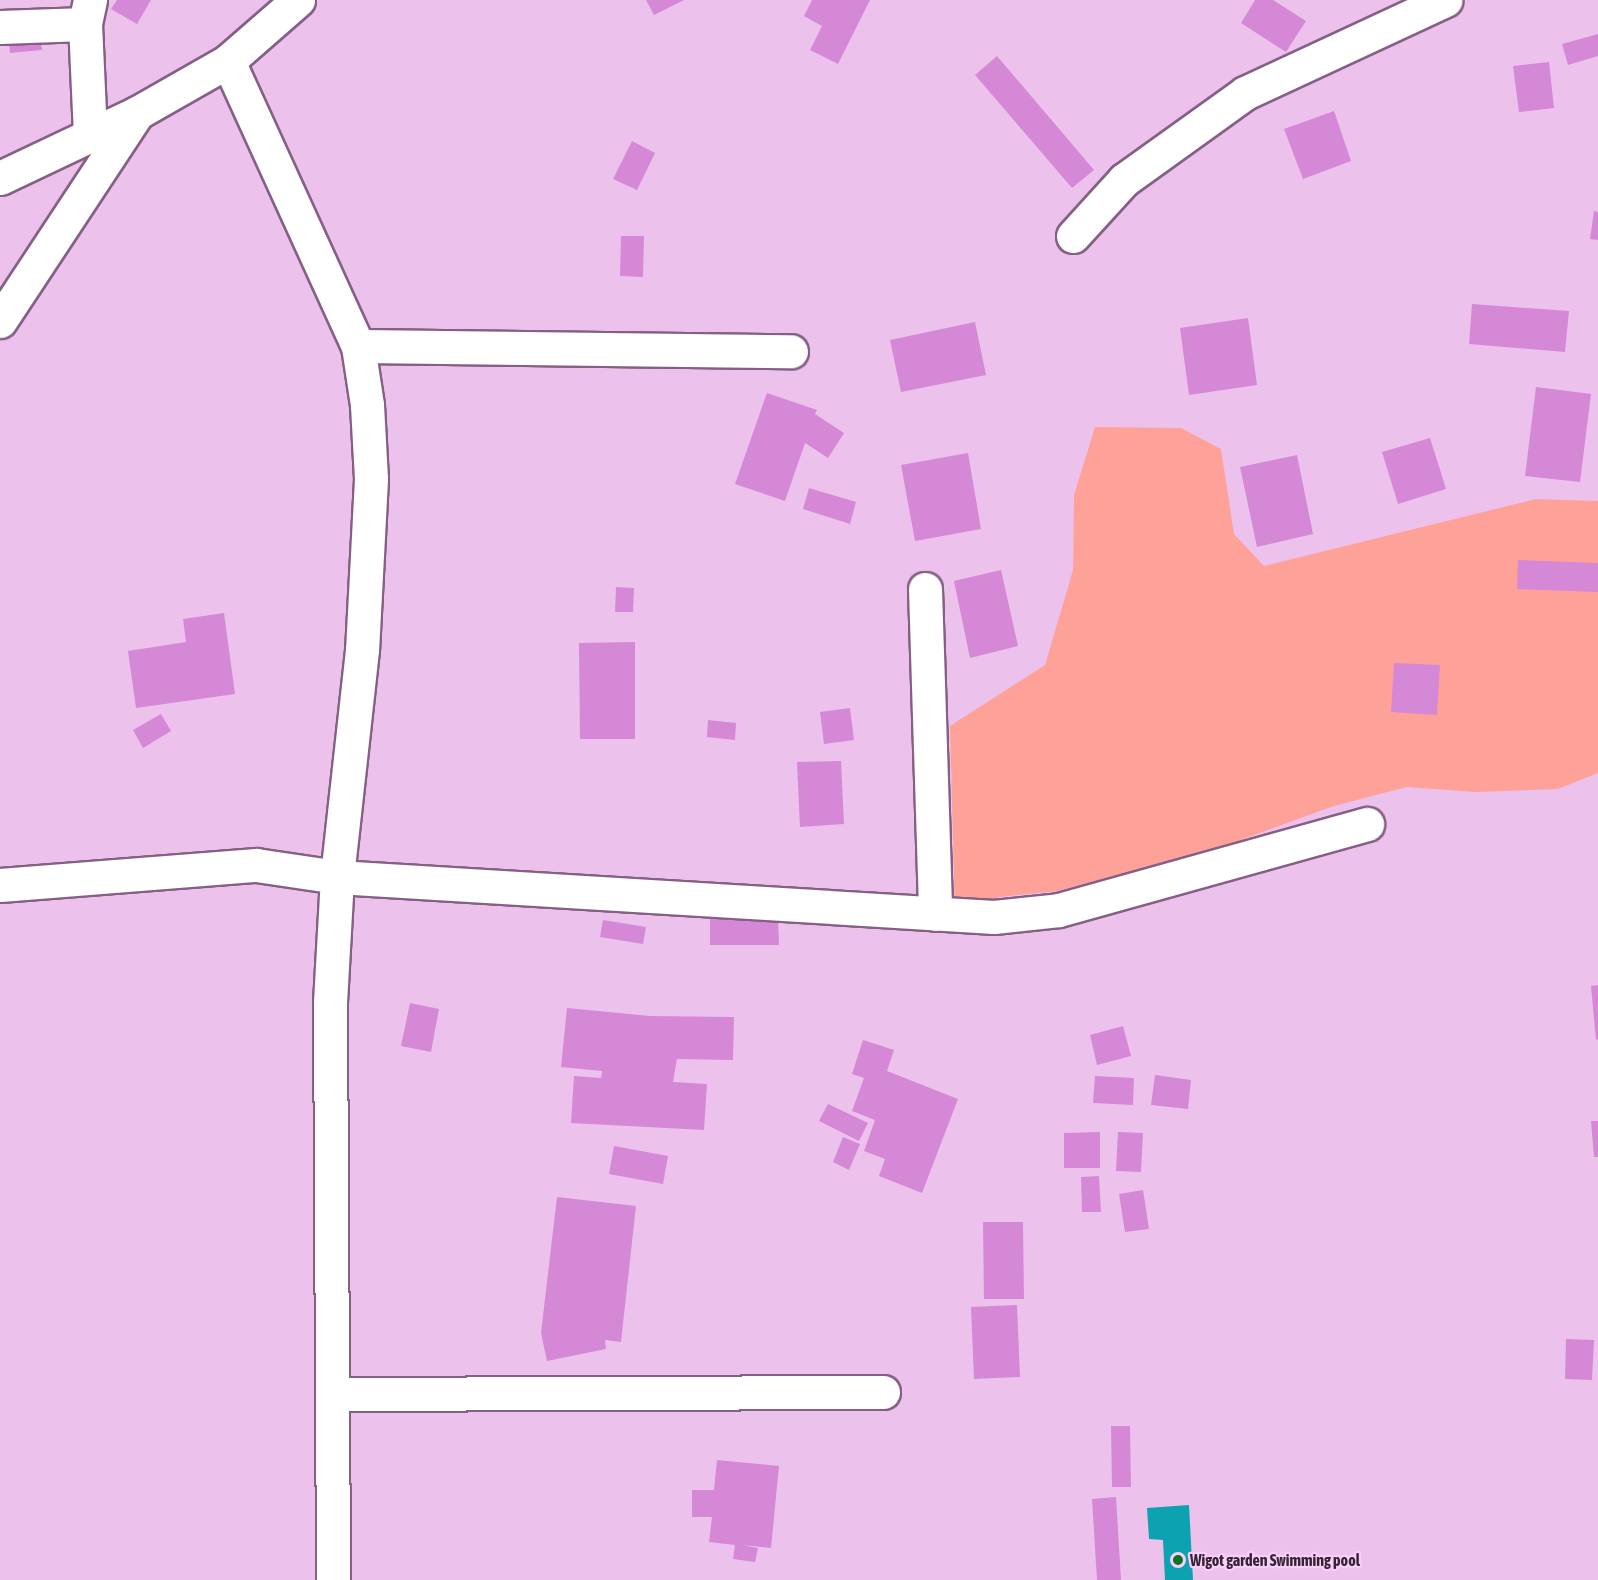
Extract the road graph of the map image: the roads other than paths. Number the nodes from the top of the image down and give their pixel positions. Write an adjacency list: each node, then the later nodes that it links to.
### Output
1 (298, 0): 5 (street)
2 (1445, 0): 9 (street)
3 (88, 12): 4 (street); 7 (street)
4 (0, 27)
5 (228, 61): 6 (street); 11 (street)
6 (137, 113): 7 (street); 10 (street)
7 (90, 134): 8 (street)
8 (0, 178)
9 (1073, 236)
10 (0, 321)
11 (358, 346): 12 (street); 15 (street)
12 (791, 351)
13 (924, 589): 17 (street)
14 (1367, 824): 17 (street)
15 (337, 877): 16 (street); 17 (street); 19 (street)
16 (0, 885)
17 (935, 914)
18 (883, 1392): 19 (street)
19 (333, 1394): 20 (street)
20 (333, 1580)

